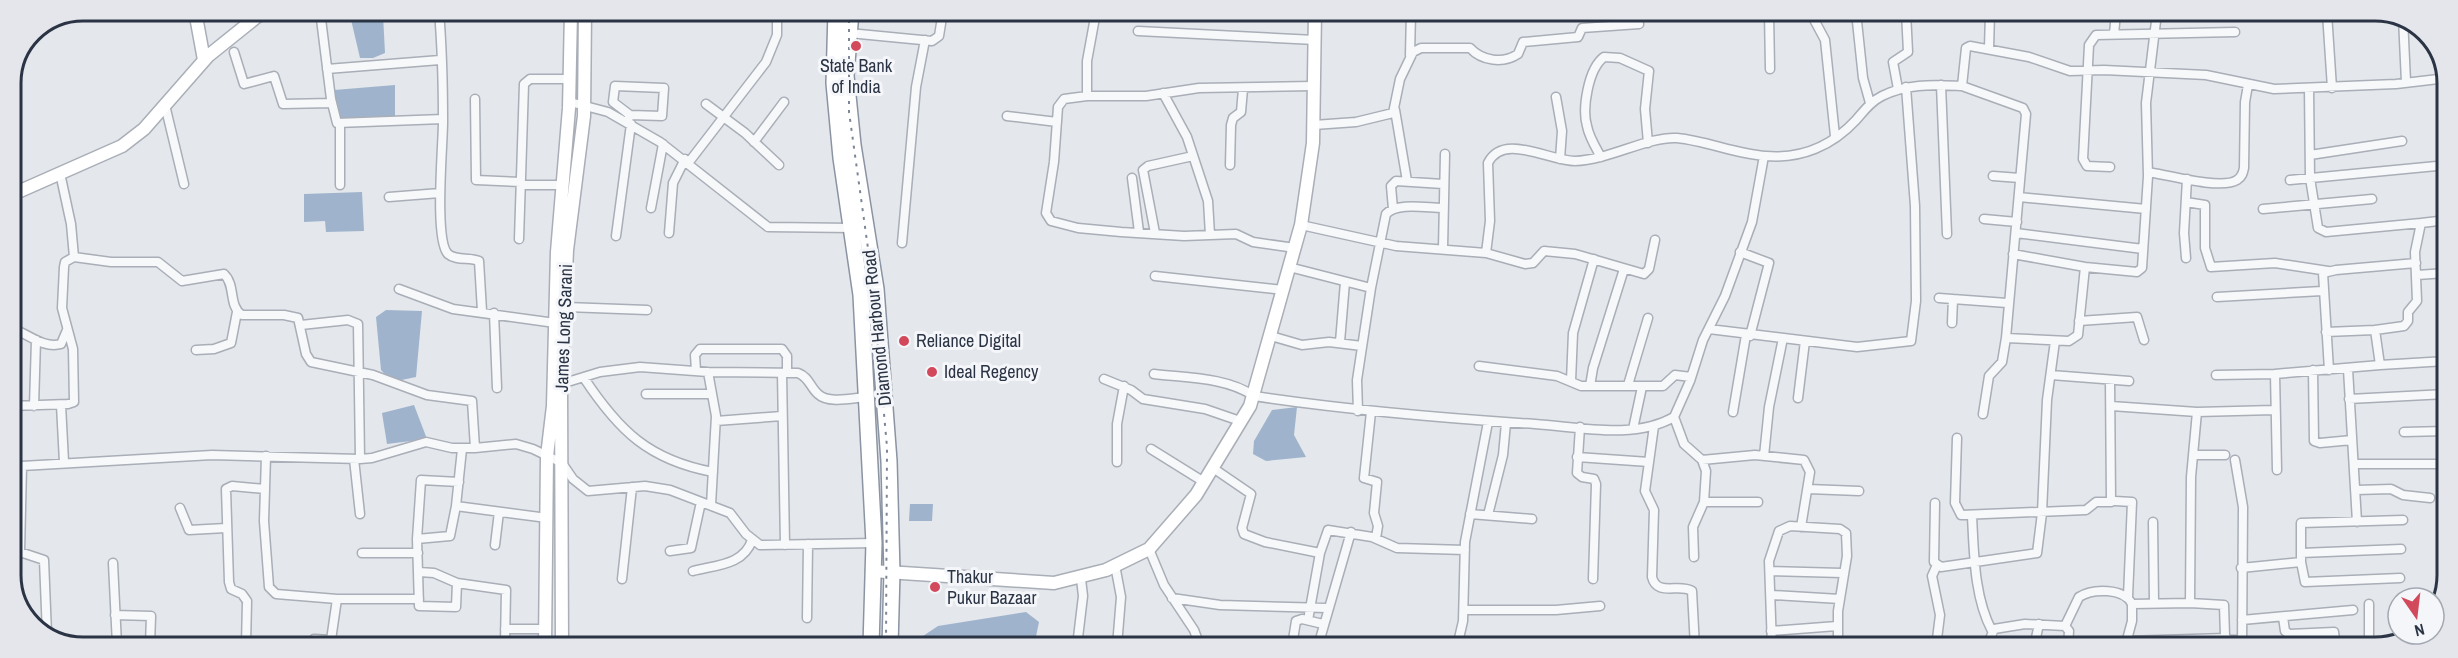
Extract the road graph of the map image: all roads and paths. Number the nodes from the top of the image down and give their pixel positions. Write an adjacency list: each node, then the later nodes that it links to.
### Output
1 (197, 21): 34 (main road)
2 (252, 21): 34 (main road)
3 (321, 21): 36 (street)
4 (439, 21): 35 (street)
5 (571, 21): 40 (main road)
6 (585, 21): 61 (main road, James Long Sarani)
7 (777, 21): 64 (street)
8 (836, 21): 117 (highway, Diamond Harbour Road)
9 (850, 21): 26 (highway, Diamond Harbour Road)
10 (941, 21): 29 (street)
11 (1094, 21): 52 (street)
12 (1315, 21): 30 (main road)
13 (1411, 21): 33 (street)
14 (1768, 21): 37 (street)
15 (1815, 21): 70 (street)
16 (1857, 21): 58 (street)
17 (1906, 21): 47 (street)
18 (1990, 21): 31 (street)
19 (2115, 21): 28 (street)
20 (2156, 21): 27 (street)
21 (2328, 21): 49 (street)
22 (1639, 24): 33 (street)
23 (2403, 28): 42 (street)
24 (1138, 31): 30 (street)
25 (2235, 32): 27 (street)
26 (849, 33): 29 (street); 117 (highway, Diamond Harbour Road)
27 (2154, 33): 28 (street); 39 (street)
28 (2114, 34): 38 (street)
29 (925, 40): 127 (street)
30 (1315, 40): 45 (main road)
31 (1989, 49): 38 (street); 46 (street)
32 (234, 52): 57 (street)
33 (1410, 56): 62 (street)
34 (204, 60): 60 (main road)
35 (440, 60): 36 (street); 66 (street)
36 (327, 69): 57 (street)
37 (1770, 69)
38 (2087, 70): 39 (street); 85 (street)
39 (2150, 72): 44 (street); 86 (street)
40 (570, 79): 55 (main road); 95 (street)
41 (2437, 79): 42 (street)
42 (2406, 82): 49 (street)
43 (1941, 85): 46 (street); 47 (street); 122 (street)
44 (2248, 85): 48 (street); 92 (street)
45 (1313, 86): 50 (street); 69 (main road)
46 (1962, 86): 90 (street)
47 (1902, 88): 58 (street); 176 (street)
48 (2309, 88): 49 (street); 76 (street)
49 (2332, 88)
50 (1243, 89): 51 (street); 83 (street)
51 (1163, 93): 52 (street); 77 (street)
52 (1087, 96): 67 (street)
53 (1557, 97): 80 (street)
54 (475, 99): 95 (street)
55 (570, 102): 61 (street); 99 (main road)
56 (784, 102): 72 (street)
57 (332, 103): 68 (street)
58 (1870, 103): 70 (street)
59 (706, 104): 64 (street)
60 (165, 105): 87 (main road); 96 (street)
61 (584, 105): 65 (street); 155 (main road, James Long Sarani)
62 (1395, 110): 69 (street); 94 (street)
63 (1007, 116): 67 (street)
64 (723, 117): 72 (street); 81 (street)
65 (626, 118): 65 (street); 74 (street); 124 (street)
66 (443, 119): 68 (street); 101 (street)
67 (1057, 122): 118 (street)
68 (340, 124): 98 (street)
69 (1314, 125): 116 (main road)
70 (1835, 136): 78 (street)
71 (2402, 141): 76 (street)
72 (754, 142): 82 (street)
73 (1648, 143): 78 (street); 79 (street); 79 (street)
74 (663, 144): 81 (street); 107 (street)
75 (1445, 153): 97 (street)
76 (2310, 155): 91 (street)
77 (1193, 156): 120 (street); 123 (street)
78 (1764, 156): 133 (street)
79 (1601, 157): 80 (street)
80 (1560, 159): 132 (street)
81 (687, 161): 117 (street); 119 (street)
82 (779, 165)
83 (1230, 165)
84 (2437, 166): 91 (street)
85 (2110, 167)
86 (2148, 172): 92 (street); 110 (street)
87 (60, 173): 100 (main road); 135 (street)
88 (1993, 176): 90 (street)
89 (1132, 178): 118 (street)
90 (2020, 178): 103 (street)
91 (2310, 178): 93 (street); 106 (street)
92 (2187, 179): 105 (street)
93 (2290, 180)
94 (1407, 181): 97 (street); 109 (street)
95 (521, 183): 99 (street); 125 (street)
96 (184, 184)
97 (1443, 184): 108 (street)
98 (340, 185)
99 (563, 185): 162 (main road)
100 (21, 190)
101 (440, 193): 102 (street); 157 (street)
102 (389, 197)
103 (2019, 197): 110 (street); 114 (street)
104 (2372, 199): 106 (street)
105 (2186, 202): 136 (street); 142 (street)
106 (2313, 204): 111 (street); 115 (street)
107 (651, 208)
108 (1442, 208): 109 (street); 130 (street)
109 (1393, 209): 128 (street)
110 (2146, 209): 131 (street)
111 (2264, 209)
112 (1984, 219): 114 (street)
113 (2437, 221): 115 (street)
114 (2017, 222): 121 (street)
115 (2421, 223): 138 (street)
116 (1301, 225): 128 (street); 129 (main road)
117 (859, 228): 211 (highway, Diamond Harbour Road); 316 (highway, Diamond Harbour Road)
118 (1140, 232): 120 (street)
119 (669, 233)
120 (1155, 233): 123 (street)
121 (2016, 233): 131 (street); 134 (street)
122 (1947, 234)
123 (1210, 235): 129 (street)
124 (616, 236)
125 (519, 239)
126 (1655, 240): 141 (street)
127 (902, 243)
128 (1380, 244): 130 (street); 147 (street)
129 (1295, 248): 139 (main road)
130 (1443, 248): 132 (street)
131 (2144, 249): 140 (street)
132 (1486, 252): 137 (street)
133 (1740, 252): 165 (street); 170 (street)
134 (2013, 254): 140 (street); 154 (street)
135 (74, 257): 158 (street); 166 (street)
136 (2186, 258)
137 (1594, 259): 141 (street); 199 (street)
138 (2416, 263): 142 (street); 144 (street)
139 (1289, 267): 146 (street); 149 (main road)
140 (2085, 267): 161 (street)
141 (1624, 269): 203 (street)
142 (2328, 271): 150 (street)
143 (2437, 274): 144 (street)
144 (2416, 275): 167 (street)
145 (1155, 276): 149 (street)
146 (1345, 282): 147 (street); 178 (street)
147 (1371, 288): 179 (street)
148 (399, 289): 157 (street)
149 (1283, 290): 171 (main road)
150 (2322, 291): 151 (street); 168 (street)
151 (2217, 297)
152 (1938, 298): 153 (street)
153 (1953, 299): 154 (street); 163 (street)
154 (2007, 303): 173 (street)
155 (566, 307): 156 (street); 201 (main road, James Long Sarani)
156 (647, 310)
157 (482, 311): 159 (street)
158 (237, 312): 164 (street); 180 (street)
159 (494, 313): 162 (street); 206 (street)
160 (1648, 318): 204 (street)
161 (2079, 321): 175 (street); 177 (street)
162 (555, 323): 243 (main road)
163 (1952, 323)
164 (301, 325): 188 (street); 188 (street)
165 (1709, 329): 170 (street); 195 (street)
166 (67, 330): 174 (street); 214 (street)
167 (2375, 330): 168 (street); 182 (street)
168 (2326, 332): 186 (street)
169 (21, 333): 174 (street)
170 (1748, 335): 172 (street); 221 (street)
171 (1271, 336): 178 (street); 210 (main road)
172 (1783, 338): 176 (street); 244 (street)
173 (2006, 338): 177 (street); 223 (street)
174 (36, 340): 216 (street)
175 (2144, 340)
176 (1805, 341): 212 (street)
177 (2055, 341): 193 (street)
178 (1340, 342): 179 (street)
179 (1362, 346): 219 (street)
180 (196, 350)
181 (2437, 362): 182 (street)
182 (2380, 365): 184 (street)
183 (1479, 366): 199 (street)
184 (2348, 369): 186 (street); 213 (street)
185 (2313, 370): 186 (street); 192 (street); 236 (street)
186 (2329, 370)
187 (696, 371): 189 (street); 190 (street); 196 (street)
188 (360, 372): 237 (street); 246 (street)
189 (708, 372): 190 (street); 208 (street)
190 (784, 373): 211 (street); 224 (street)
191 (1154, 374): 210 (street)
192 (2275, 374): 194 (street); 218 (street)
193 (2051, 375): 198 (street); 276 (street)
194 (2216, 375)
195 (1691, 377): 205 (street); 225 (street)
196 (584, 378): 201 (street); 258 (street)
197 (1104, 379): 202 (street)
198 (2110, 380): 200 (street); 217 (street)
199 (1571, 381): 203 (street)
200 (2129, 381)
201 (561, 384): 252 (main road, James Long Sarani)
202 (1124, 386): 227 (street); 250 (street)
203 (1590, 386): 204 (street)
204 (1628, 386): 205 (street)
205 (1642, 387): 232 (street)
206 (497, 388)
207 (646, 393): 208 (street)
208 (710, 394): 226 (street)
209 (2437, 394): 213 (street)
210 (1254, 396): 219 (street); 227 (main road)
211 (866, 397): 292 (highway, Diamond Harbour Road)
212 (1798, 398)
213 (2349, 399): 236 (street)
214 (60, 405): 216 (street); 249 (street)
215 (21, 406): 216 (street)
216 (34, 406)
217 (2111, 406): 222 (street); 276 (street)
218 (2274, 410): 222 (street); 257 (street)
219 (1358, 411): 220 (street)
220 (1371, 412): 228 (street); 289 (street)
221 (1733, 412)
222 (2197, 412): 240 (street)
223 (1983, 414)
224 (782, 416): 226 (street); 295 (street)
225 (1674, 417): 230 (street); 247 (street)
226 (716, 421): 258 (street)
227 (1240, 421): 256 (main road)
228 (1488, 423): 229 (street); 278 (street)
229 (1506, 423): 231 (street); 279 (street)
230 (1654, 426): 232 (street); 251 (street)
231 (1580, 427): 232 (street); 245 (street)
232 (1633, 429)
233 (2437, 431): 234 (street)
234 (2404, 432)
235 (1957, 438): 280 (street)
236 (2352, 440): 253 (street)
237 (475, 448): 238 (street); 243 (street)
238 (462, 449): 246 (street); 259 (street)
239 (1151, 449): 260 (street)
240 (2193, 455): 241 (street); 330 (street)
241 (2225, 455)
242 (266, 456): 246 (street); 249 (street); 262 (street)
243 (547, 456): 252 (street); 281 (main road)
244 (1764, 456): 247 (street); 263 (street)
245 (1577, 457): 251 (street); 321 (street)
246 (357, 459): 277 (street)
247 (1702, 460): 269 (street)
248 (2235, 460): 311 (street)
249 (64, 462): 255 (street)
250 (1117, 462)
251 (1649, 462): 365 (street)
252 (562, 463): 261 (street); 356 (main road, James Long Sarani)
253 (2355, 464): 254 (street); 264 (street)
254 (2437, 464)
255 (21, 468)
256 (1213, 468): 260 (main road); 304 (street)
257 (2277, 470)
258 (713, 472): 272 (street)
259 (459, 482): 273 (street); 290 (street)
260 (1204, 482): 296 (main road)
261 (632, 487): 268 (street); 319 (street)
262 (265, 489): 287 (street); 325 (street)
263 (1808, 489): 265 (street); 286 (street)
264 (2356, 490): 266 (street); 285 (street)
265 (1859, 491)
266 (2430, 498)
267 (2115, 501): 328 (street)
268 (701, 502): 272 (street); 299 (street)
269 (1704, 502): 270 (street); 305 (street)
270 (1758, 502)
271 (1935, 503): 310 (street)
272 (711, 505): 291 (street)
273 (456, 506): 275 (street); 290 (street)
274 (180, 508): 287 (street)
275 (499, 512): 281 (street); 294 (street)
276 (2042, 513): 280 (street); 308 (street)
277 (360, 514)
278 (1470, 514): 279 (street); 298 (street)
279 (1488, 515): 282 (street)
280 (1972, 516): 308 (street)
281 (547, 518): 348 (main road)
282 (1532, 519)
283 (2403, 520): 285 (street)
284 (2153, 522): 329 (street)
285 (2357, 522): 303 (street)
286 (1801, 527): 314 (street); 317 (street)
287 (226, 528): 352 (street)
288 (1351, 532): 289 (street); 304 (street); 334 (street)
289 (1376, 538): 298 (street)
290 (417, 539): 302 (street)
291 (752, 540): 295 (street); 312 (street)
292 (874, 543): 293 (street); 313 (highway, Diamond Harbour Road)
293 (808, 544): 295 (street); 339 (street)
294 (495, 545)
295 (785, 545)
296 (1149, 549): 309 (main road); 324 (street)
297 (2401, 549): 303 (street)
298 (1465, 550): 335 (street)
299 (670, 551)
300 (21, 552): 344 (street)
301 (362, 553): 302 (street)
302 (418, 553): 315 (street)
303 (2301, 553): 306 (street)
304 (1320, 554): 332 (street)
305 (1694, 557)
306 (2301, 562): 311 (street); 318 (street)
307 (113, 563): 337 (street)
308 (1975, 563): 310 (street); 369 (street)
309 (1115, 565): 320 (main road); 360 (street)
310 (1937, 566): 368 (street)
311 (2241, 568): 341 (street)
312 (693, 571)
313 (872, 571): 316 (main road); 357 (highway, Diamond Harbour Road)
314 (1771, 571): 317 (street); 323 (street)
315 (418, 572): 322 (street); 326 (street)
316 (892, 572): 320 (main road); 358 (highway, Diamond Harbour Road)
317 (1842, 573): 327 (street)
318 (2400, 578)
319 (622, 579)
320 (1081, 579): 359 (street)
321 (1593, 579)
322 (457, 583): 326 (street); 347 (street)
323 (1772, 595): 327 (street); 349 (street)
324 (1172, 598): 332 (street); 361 (street)
325 (338, 599): 326 (street); 353 (street)
326 (419, 599)
327 (1840, 599): 345 (street)
328 (2130, 600): 329 (street); 346 (street); 373 (street)
329 (2154, 602): 330 (street)
330 (2190, 603): 374 (street)
331 (2368, 604): 377 (street)
332 (1312, 606): 334 (street); 340 (street)
333 (1600, 606): 335 (street)
334 (1327, 608): 342 (street)
335 (1464, 610): 364 (street)
336 (2353, 610): 338 (street)
337 (115, 615): 350 (street); 351 (street)
338 (2283, 617): 341 (street); 376 (street)
339 (807, 618)
340 (1308, 620): 342 (street); 362 (street)
341 (2242, 620): 375 (street)
342 (1323, 624): 363 (street)
343 (2039, 624): 346 (street); 370 (street); 371 (street)
344 (46, 625)
345 (1837, 626): 349 (street); 367 (street)
346 (2065, 626): 372 (street)
347 (505, 629): 348 (street); 354 (street)
348 (545, 629): 355 (main road)
349 (1771, 631): 366 (street)
350 (116, 637)
351 (150, 637)
352 (246, 637)
353 (332, 637)
354 (505, 637)
355 (545, 637)
356 (562, 637)
357 (871, 637)
358 (890, 637)
359 (1078, 637)
360 (1118, 637)
361 (1197, 637)
362 (1293, 637)
363 (1320, 637)
364 (1459, 637)
365 (1694, 637)
366 (1771, 637)
367 (1838, 637)
368 (1937, 637)
369 (1991, 637)
370 (1998, 637)
371 (2036, 637)
372 (2069, 637)
373 (2128, 637)
374 (2226, 637)
375 (2242, 637)
376 (2335, 637)
377 (2369, 637)

